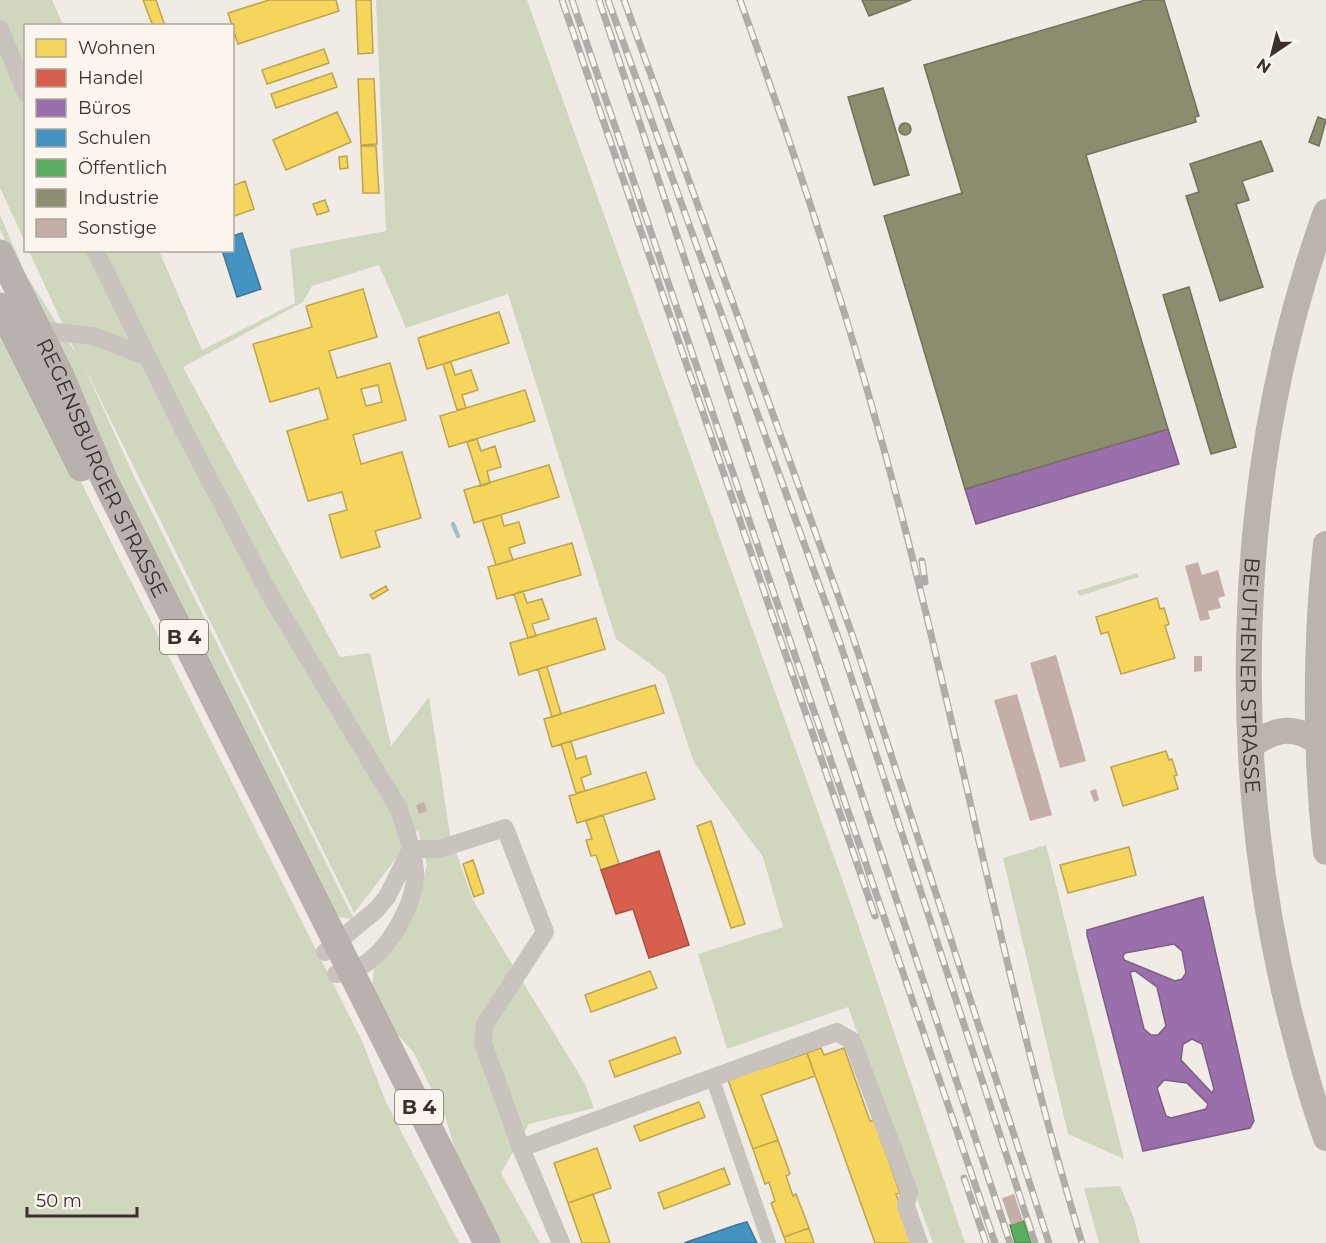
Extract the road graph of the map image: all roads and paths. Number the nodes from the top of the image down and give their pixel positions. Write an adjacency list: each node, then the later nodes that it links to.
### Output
1 (0, 29): 2 (street)
2 (24, 88)
3 (1326, 212): 11 (main road, BEUTHENER STRASSE)
4 (96, 252): 8 (street)
5 (0, 253): 7 (main road, REGENSBURGER STRASSE / B 4)
6 (4, 314): 7 (main road); 14 (main road, REGENSBURGER STRASSE / B 4)
7 (38, 330): 8 (street); 14 (main road, REGENSBURGER STRASSE / B 4)
8 (146, 356): 12 (street)
9 (1326, 544): 10 (main road)
10 (1320, 744): 11 (main road); 13 (main road)
11 (1251, 746): 16 (main road, BEUTHENER STRASSE)
12 (411, 849): 14 (street); 14 (street); 17 (street)
13 (1326, 852)
14 (337, 960): 18 (main road, B 4); 19 (main road, REGENSBURGER STRASSE / B 4)
15 (712, 1077): 17 (street); 21 (street); 22 (street)
16 (1326, 1138)
17 (521, 1148): 20 (street)
18 (472, 1243)
19 (487, 1243)
20 (561, 1243)
21 (769, 1243)
22 (919, 1243)

